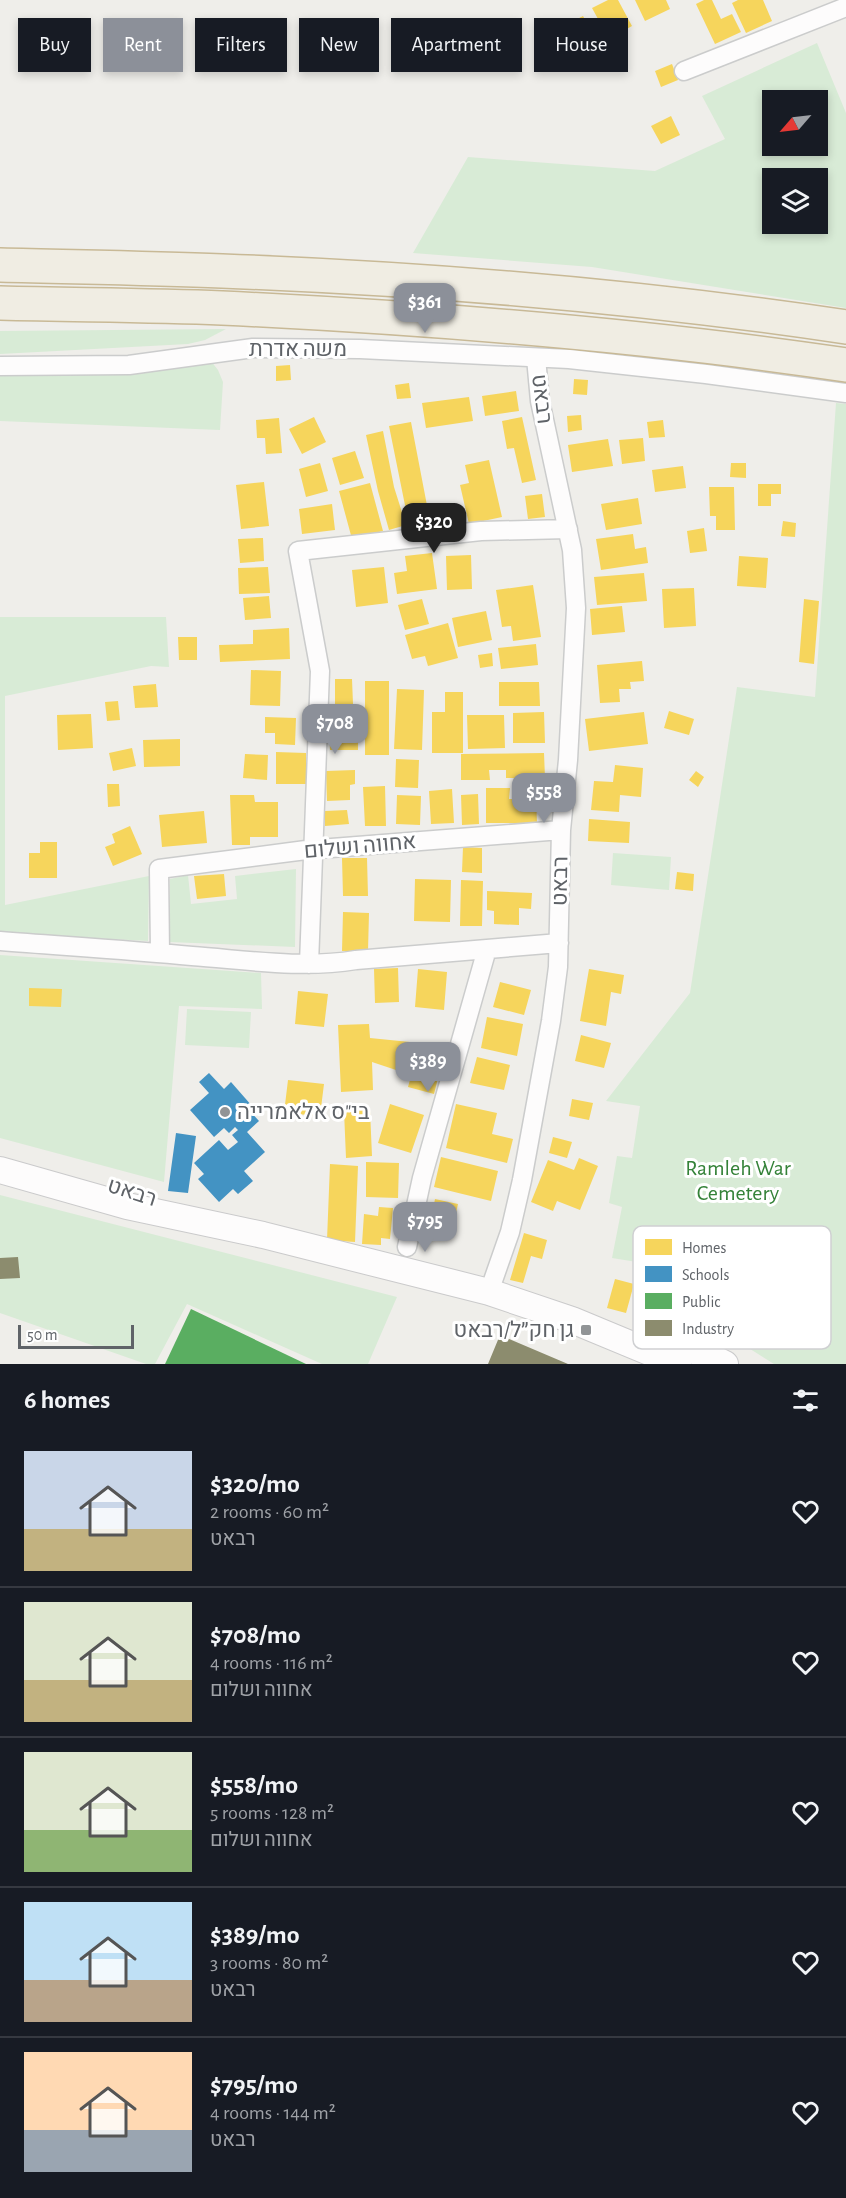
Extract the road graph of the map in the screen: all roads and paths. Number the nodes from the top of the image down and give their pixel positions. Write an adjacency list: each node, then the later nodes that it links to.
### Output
1 (846, 7): 2 (street)
2 (684, 71)
3 (0, 265): 5 (highway)
4 (0, 303): 7 (highway)
5 (846, 327)
6 (536, 358): 8 (street, משה אדרת); 9 (street, משה אדרת); 10 (street, רבאט)
7 (846, 365)
8 (0, 366)
9 (846, 393)
10 (568, 529): 11 (street, רבאט); 12 (street)
11 (561, 830): 12 (street, אחווה ושלום); 14 (street, רבאט)
12 (314, 849): 16 (street, אחווה ושלום); 17 (street)
13 (0, 941): 16 (street)
14 (559, 943): 15 (street); 22 (street, רבאט)
15 (487, 949): 17 (street); 21 (street)
16 (160, 953): 17 (street)
17 (309, 964)
18 (0, 1154): 20 (street, רבאט)
19 (0, 1170): 20 (street, רבאט)
20 (263, 1235): 22 (street, רבאט)
21 (407, 1247)
22 (489, 1292): 23 (street, רבאט)
23 (572, 1320): 24 (street, רבאט); 25 (street, רבאט)
24 (633, 1334)
25 (633, 1345)
26 (642, 1349): 28 (street, רבאט)
27 (691, 1349): 29 (street, רבאט)
28 (678, 1364)
29 (725, 1364)

